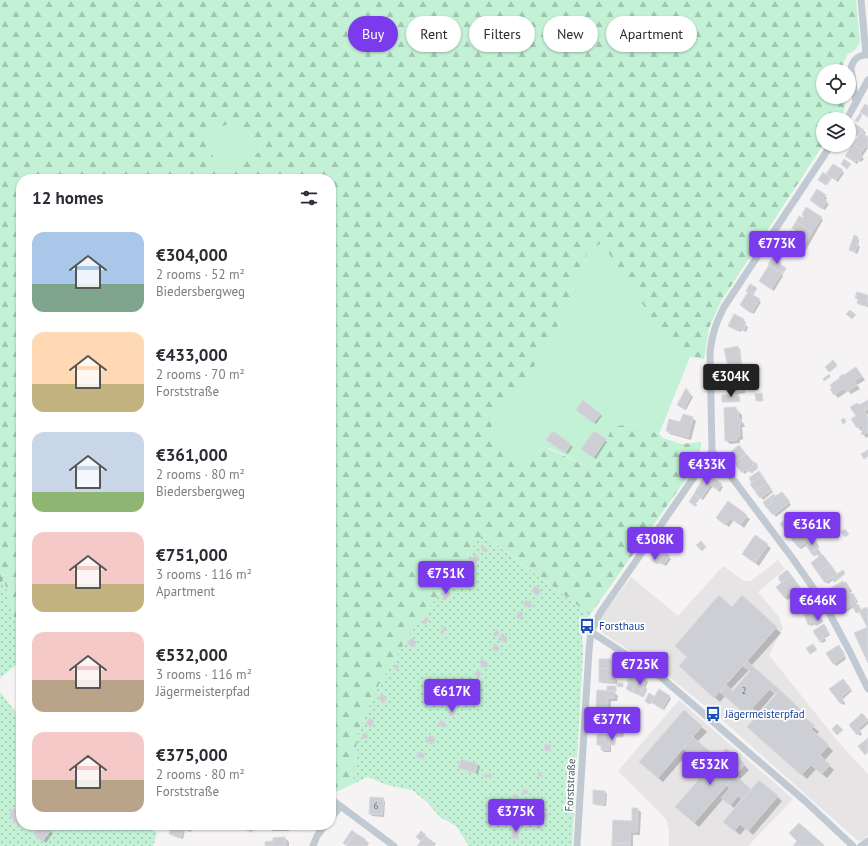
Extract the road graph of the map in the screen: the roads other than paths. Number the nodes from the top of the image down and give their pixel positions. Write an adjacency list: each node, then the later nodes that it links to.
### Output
1 (861, 0): 2 (street)
2 (867, 55): 3 (street)
3 (852, 64)
4 (868, 80): 5 (street)
5 (856, 103)
6 (826, 152): 7 (street)
7 (712, 450): 8 (street, Forststraße); 9 (street)
8 (591, 632): 17 (street, Forststraße); 18 (street)
9 (868, 690)
10 (336, 803): 11 (street)
11 (340, 807): 12 (street); 16 (street)
12 (336, 812)
13 (322, 830): 15 (street)
14 (868, 841): 19 (street)
15 (313, 846)
16 (394, 846)
17 (577, 846)
18 (853, 846)
19 (861, 846)

